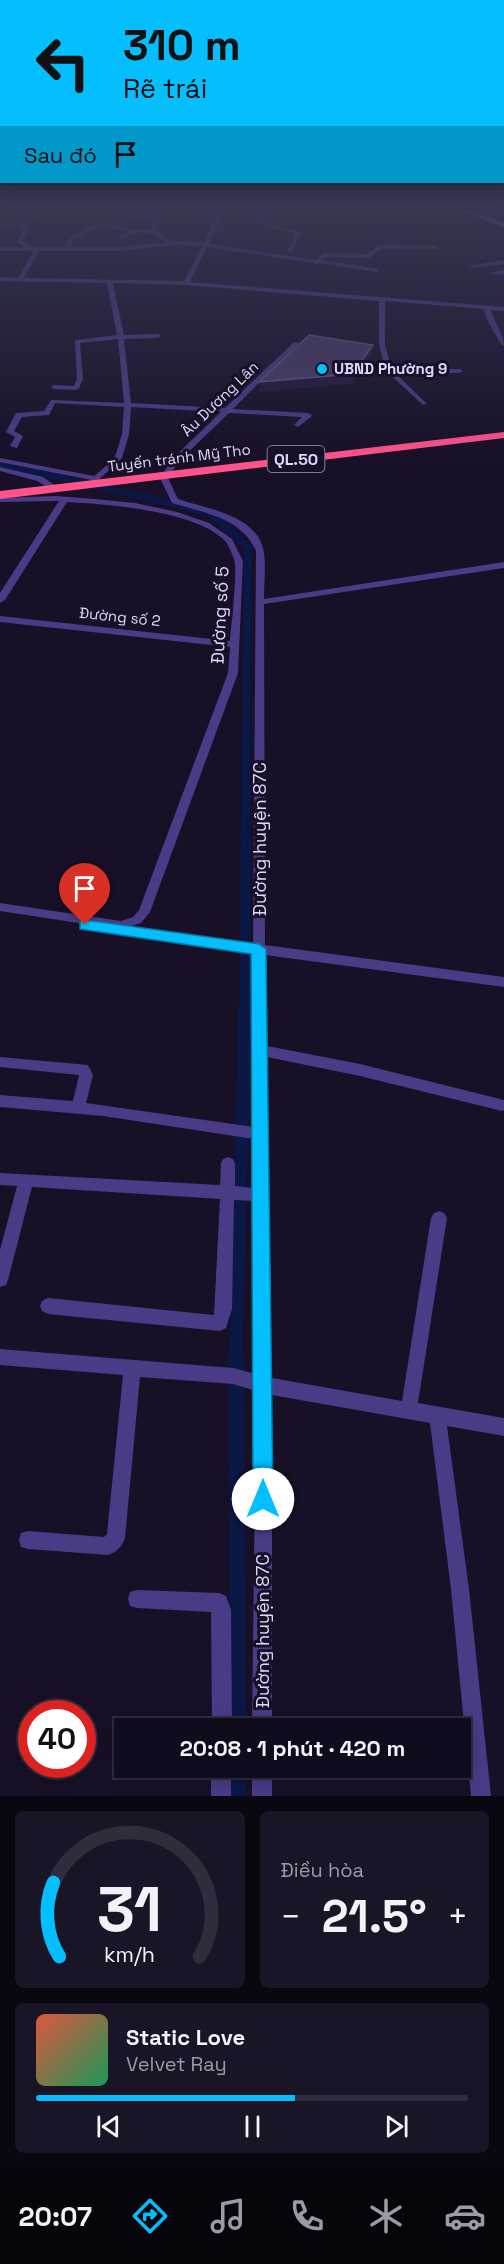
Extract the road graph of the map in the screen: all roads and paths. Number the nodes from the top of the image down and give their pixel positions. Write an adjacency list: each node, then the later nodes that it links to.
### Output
1 (112, 292): 7 (street)
2 (294, 292): 3 (street)
3 (382, 299): 4 (street); 10 (street)
4 (487, 308): 5 (street); 9 (street)
5 (504, 309)
6 (158, 336): 7 (street)
7 (120, 337): 13 (street); 16 (street)
8 (296, 343): 17 (street, Âu Dương Lân)
9 (504, 344)
10 (388, 370): 11 (street); 15 (street)
11 (460, 371)
12 (54, 387): 13 (street)
13 (76, 388): 14 (street)
14 (68, 402): 16 (street); 20 (street)
15 (423, 403)
16 (128, 404): 17 (street); 24 (street)
17 (230, 409): 18 (street); 23 (street, Âu Dương Lân)
18 (298, 425)
19 (504, 435): 23 (highway, Tuyến tránh Mỹ Tho / QL.50)
20 (14, 446)
21 (0, 460): 24 (street)
22 (0, 469): 25 (street)
23 (165, 475): 24 (highway, Tuyến tránh Mỹ Tho / QL.50); 31 (street, Đường huyện 87C)
24 (92, 482): 25 (highway, Tuyến tránh Mỹ Tho / QL.50)
25 (57, 488): 26 (highway, Tuyến tránh Mỹ Tho / QL.50)
26 (0, 495)
27 (0, 500): 28 (street, Đường số 5)
28 (64, 500): 30 (street); 33 (street, Đường số 5)
29 (504, 565): 31 (street)
30 (0, 600)
31 (262, 602): 36 (street, Đường huyện 87C)
32 (0, 619): 33 (street, Đường số 2)
33 (236, 645): 34 (street, Đường số 5)
34 (0, 906)
35 (0, 912): 36 (street)
36 (249, 948): 37 (street); 38 (street, Đường huyện 87C)
37 (504, 982)
38 (261, 1050): 41 (street); 43 (street, Đường huyện 87C)
39 (0, 1062): 42 (street)
40 (0, 1101): 42 (street)
41 (502, 1105)
42 (78, 1108): 43 (street)
43 (256, 1133): 48 (street, Đường huyện 87C)
44 (228, 1163): 47 (street)
45 (0, 1179): 46 (street)
46 (26, 1181): 47 (street); 50 (street)
47 (231, 1194): 48 (street); 51 (street)
48 (257, 1195): 54 (street, Đường huyện 87C)
49 (439, 1218): 55 (street)
50 (0, 1280)
51 (48, 1306)
52 (0, 1357): 53 (street)
53 (132, 1368): 54 (street); 58 (street)
54 (248, 1380): 55 (street); 61 (street, Đường huyện 87C)
55 (409, 1409): 56 (street)
56 (437, 1414): 57 (street); 66 (street)
57 (504, 1427)
58 (28, 1540)
59 (137, 1599): 60 (street)
60 (222, 1718)
61 (262, 1718)
62 (221, 1778): 64 (street)
63 (262, 1778): 65 (street)
64 (220, 1796)
65 (262, 1796)
66 (481, 1796)

